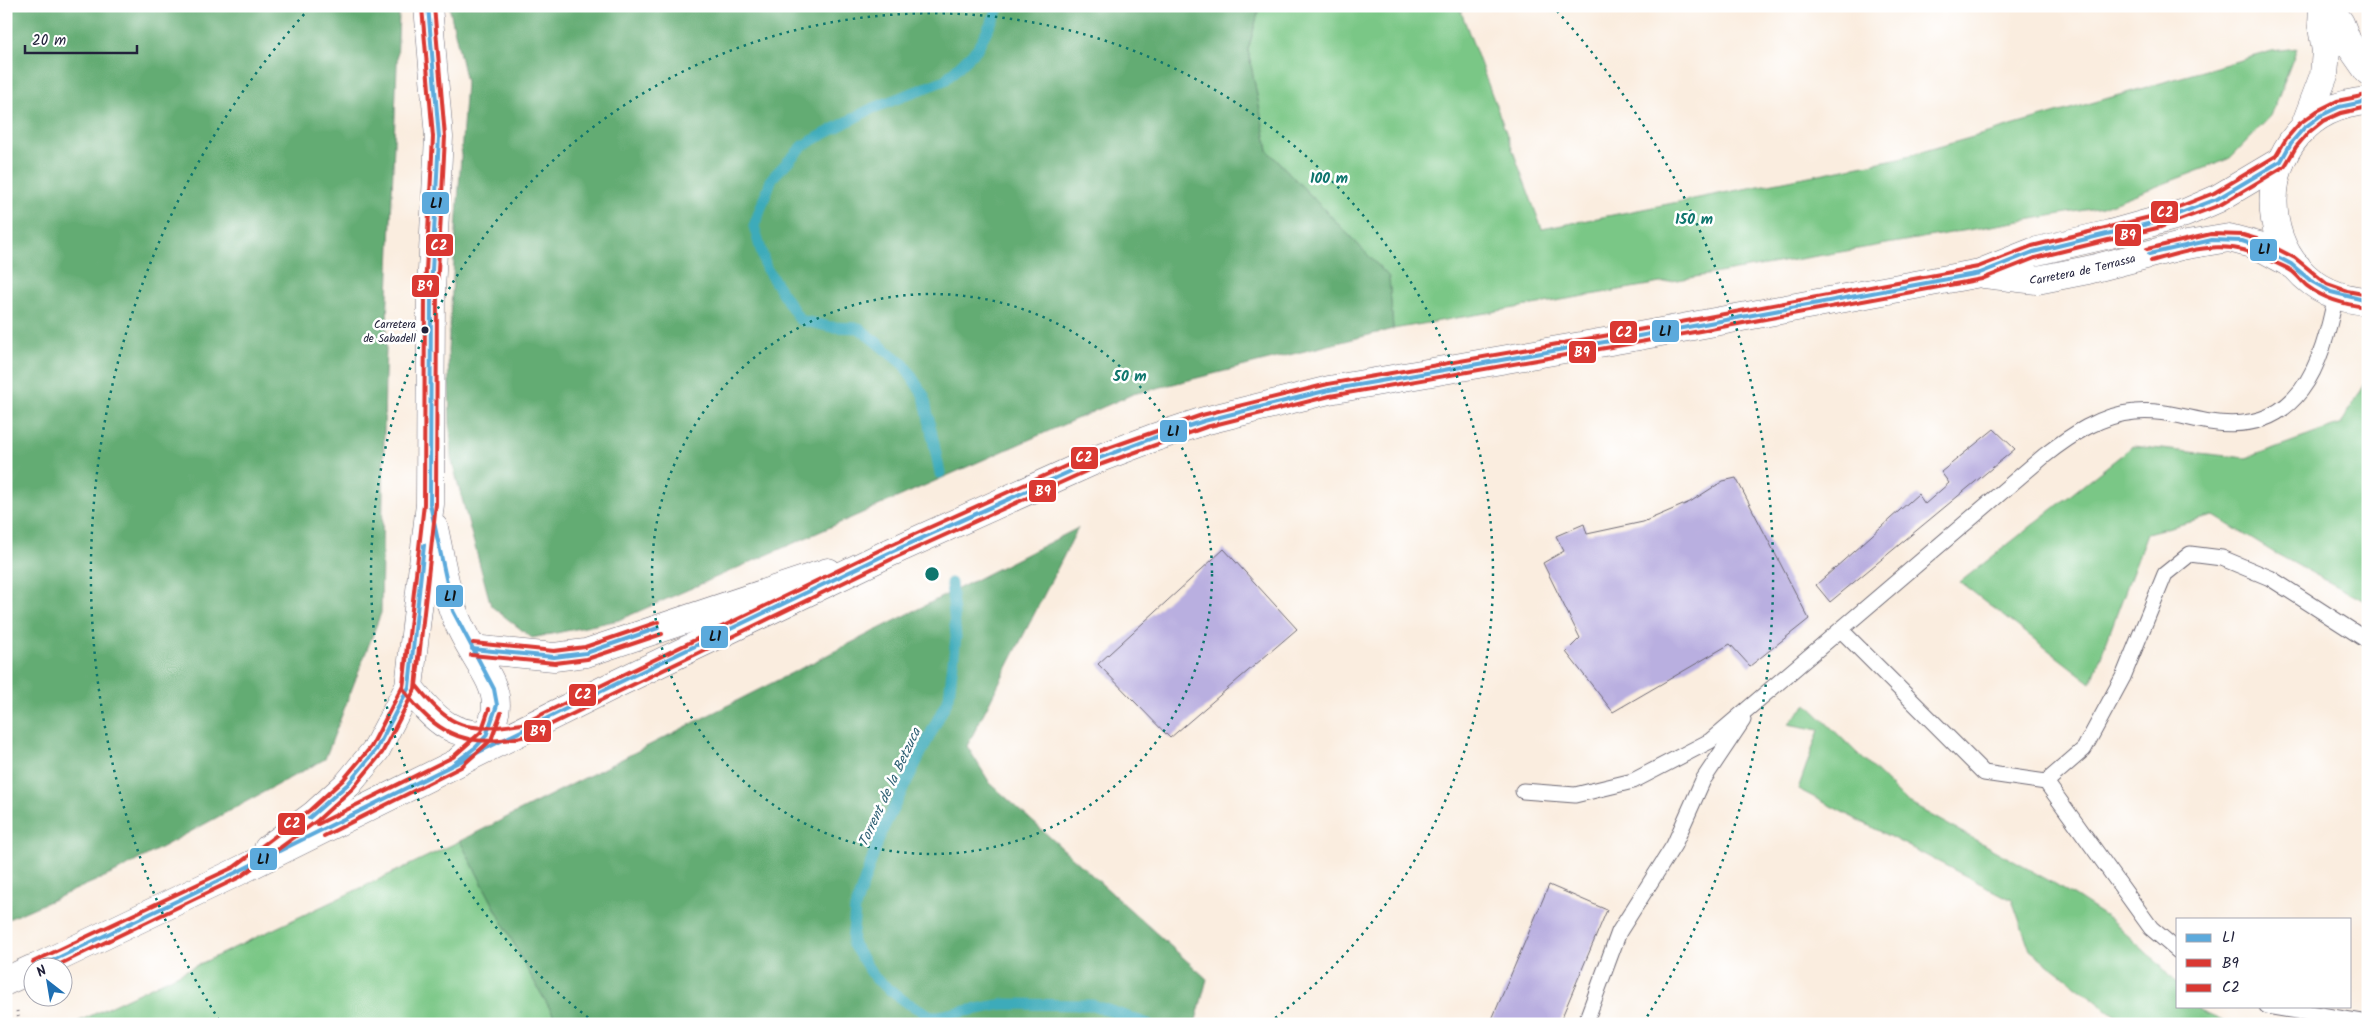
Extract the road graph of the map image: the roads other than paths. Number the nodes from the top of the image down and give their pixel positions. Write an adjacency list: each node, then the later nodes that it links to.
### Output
1 (428, 6): 12 (main road)
2 (2323, 6): 6 (main road)
3 (2328, 6): 4 (main road)
4 (2368, 71)
5 (2368, 102): 6 (main road)
6 (2304, 128): 7 (main road)
7 (2281, 161): 8 (main road); 9 (main road, Carretera de Terrassa)
8 (2297, 267): 9 (main road, Carretera de Terrassa); 10 (main road)
9 (1980, 273): 13 (main road, Carretera de Terrassa)
10 (2336, 294): 11 (main road); 14 (lane)
11 (2368, 301)
12 (430, 504): 16 (main road); 17 (main road)
13 (889, 552): 16 (main road); 19 (main road, Carretera de Terrassa)
14 (1841, 630): 18 (lane); 22 (lane)
15 (2368, 641): 22 (lane)
16 (472, 650): 20 (main road)
17 (409, 687): 20 (main road); 24 (main road)
18 (1752, 706): 23 (lane); 31 (lane)
19 (524, 730): 20 (main road); 21 (main road, Carretera de Terrassa)
20 (486, 736): 21 (main road)
21 (457, 762): 24 (main road, Carretera de Terrassa)
22 (2046, 782): 25 (lane)
23 (1523, 791)
24 (237, 872): 26 (main road, Carretera de Terrassa)
25 (2176, 949)
26 (55, 958)
27 (22, 974): 28 (main road, Carretera de Terrassa)
28 (6, 982)
29 (2279, 1008): 30 (lane)
30 (2368, 1023)
31 (1585, 1024)

